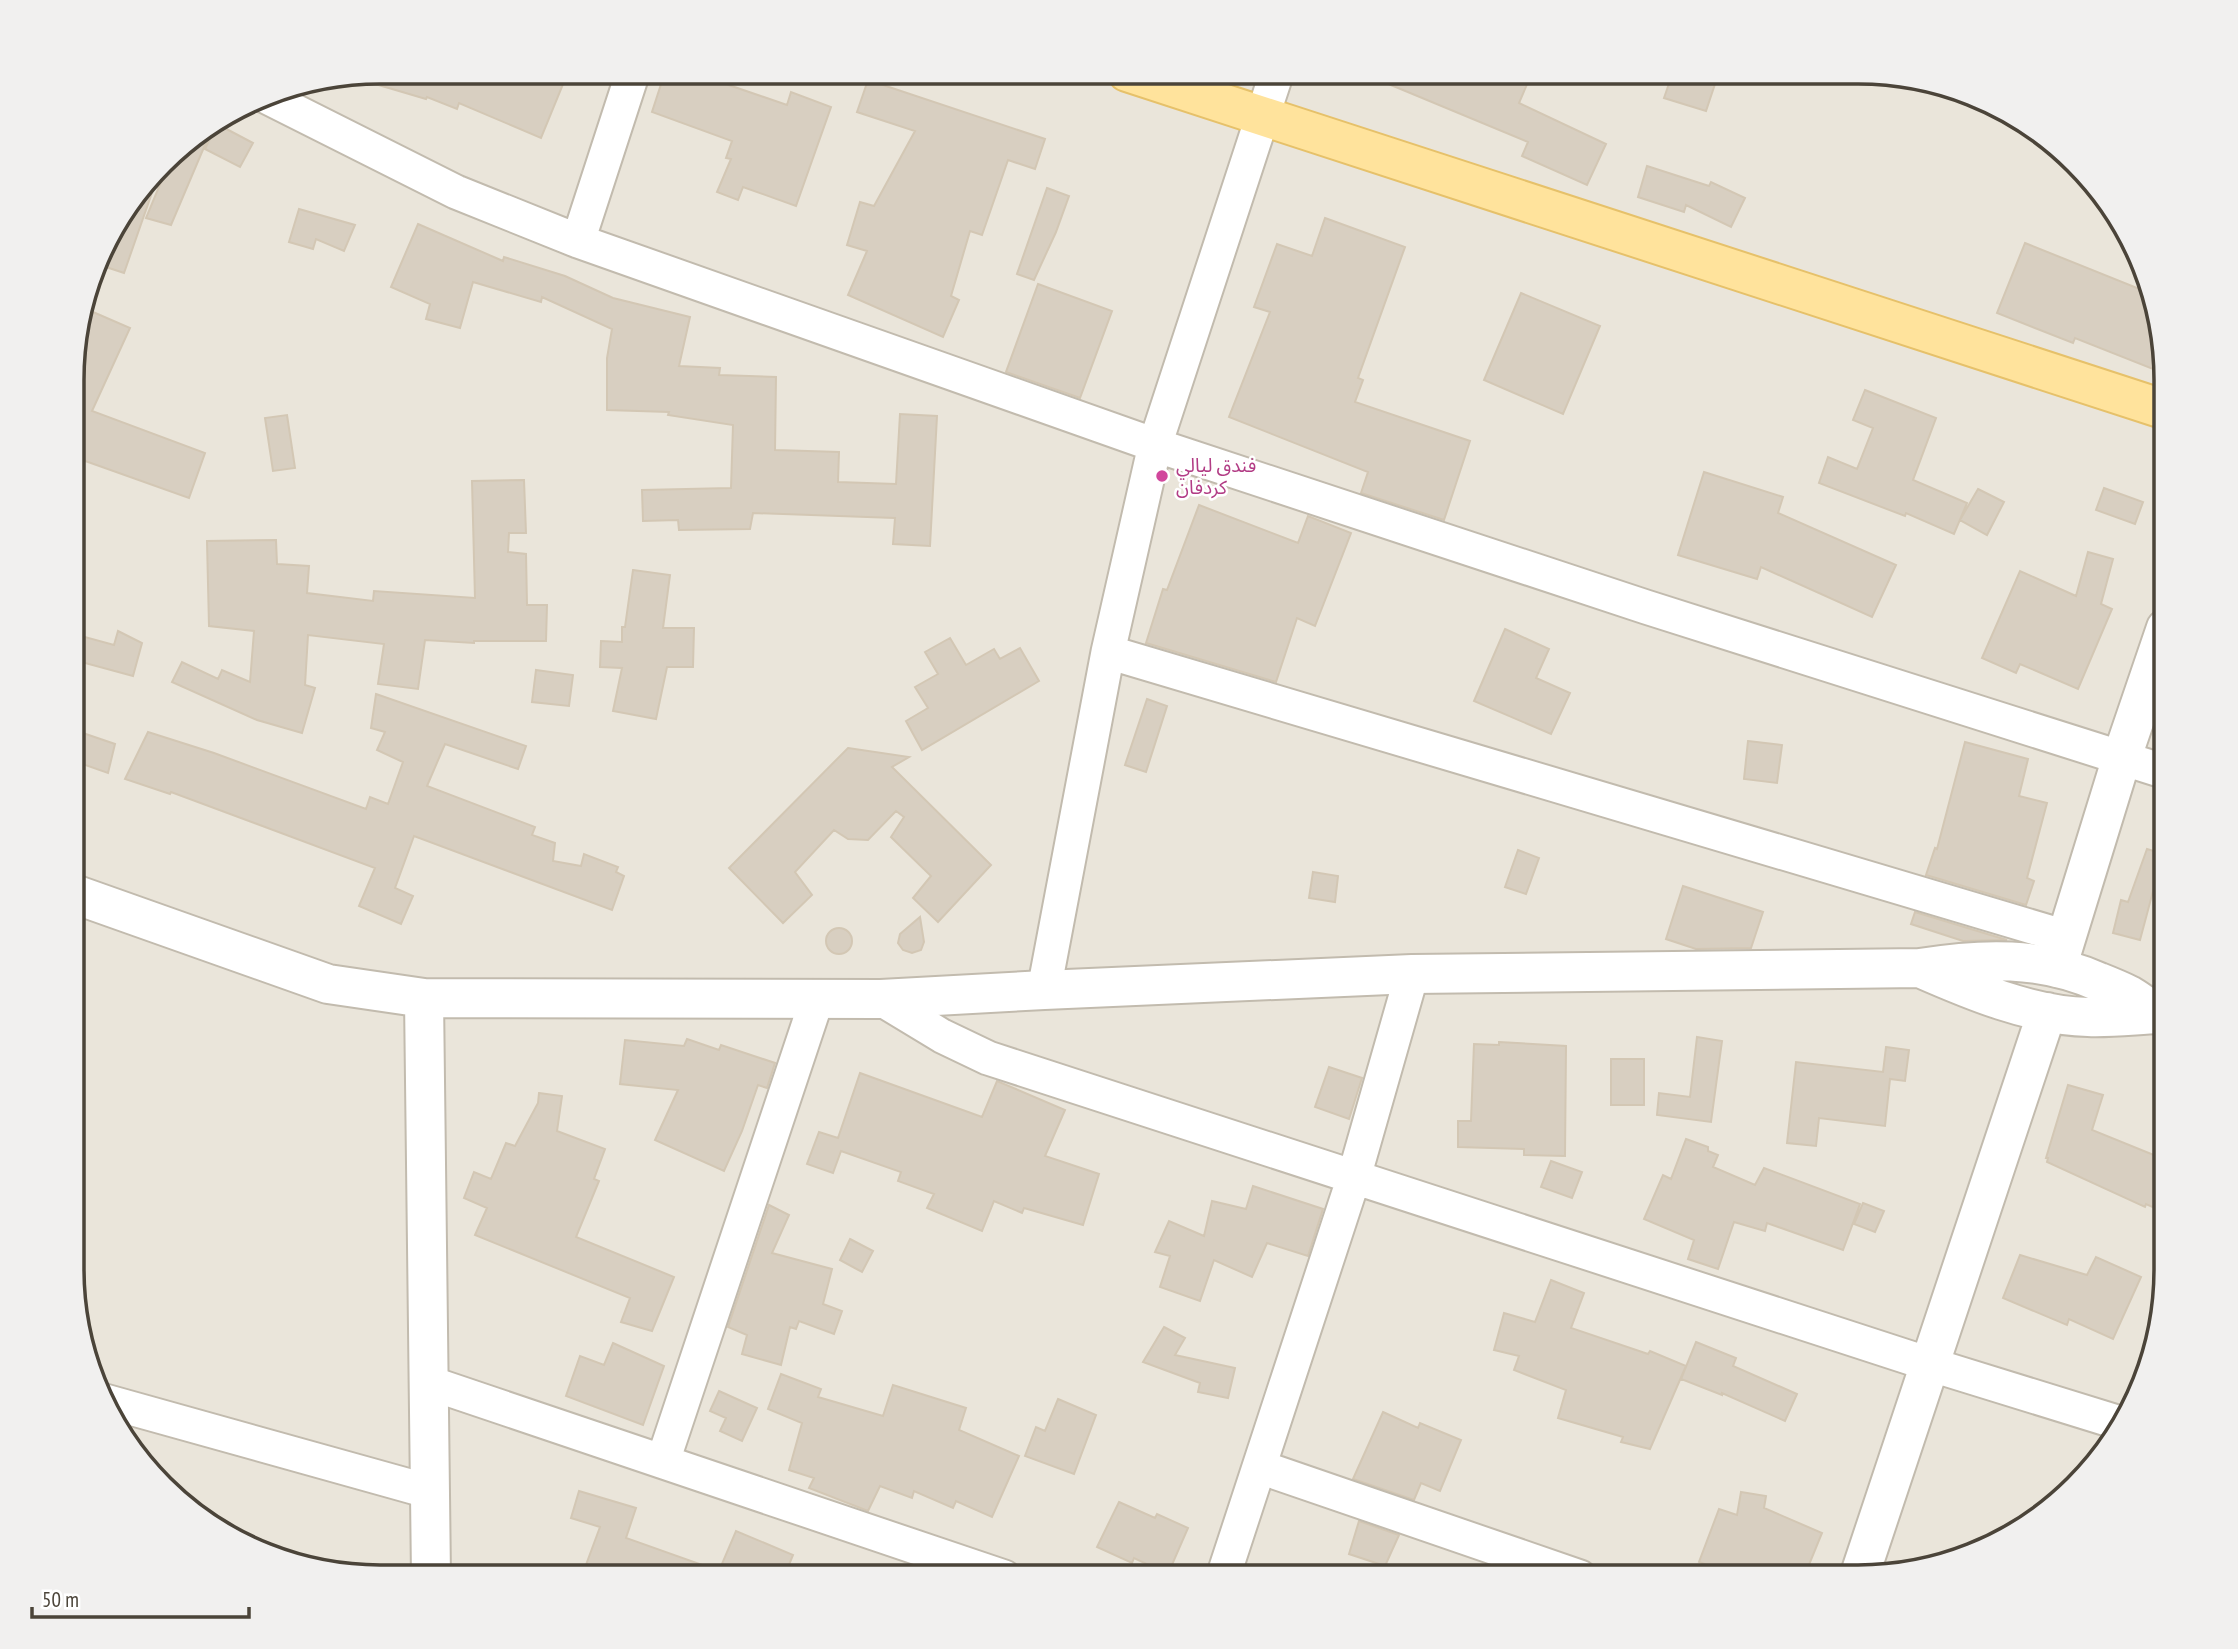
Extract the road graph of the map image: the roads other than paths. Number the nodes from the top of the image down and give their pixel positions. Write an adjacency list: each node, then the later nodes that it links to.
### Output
1 (629, 84): 6 (street)
2 (1164, 84): 5 (main road)
3 (1273, 84): 5 (street)
4 (278, 103): 6 (street)
5 (1262, 116): 7 (main road); 8 (street)
6 (578, 241): 8 (street)
7 (2154, 406)
8 (1155, 445): 9 (street); 11 (street)
9 (1108, 652): 14 (street); 17 (street)
10 (2154, 663): 11 (street)
11 (2122, 757): 12 (street); 14 (street)
12 (2154, 768)
13 (84, 898): 18 (street)
14 (2062, 953): 15 (street); 21 (street)
15 (1920, 968): 16 (street); 22 (street)
16 (1412, 974): 17 (street); 24 (street)
17 (1044, 990): 20 (street)
18 (424, 999): 19 (street); 26 (street)
19 (817, 999): 20 (street); 29 (street)
20 (881, 999): 24 (street)
21 (2154, 1010)
22 (2048, 1012): 23 (street); 25 (street)
23 (2154, 1015)
24 (1354, 1177): 25 (street); 30 (street)
25 (1929, 1364): 28 (street); 36 (street)
26 (430, 1383): 29 (street); 31 (street)
27 (117, 1404): 31 (street)
28 (2112, 1420)
29 (663, 1461): 33 (street)
30 (1260, 1467): 34 (street); 35 (street)
31 (431, 1492): 32 (street)
32 (431, 1565)
33 (969, 1565)
34 (1227, 1565)
35 (1545, 1565)
36 (1863, 1565)

